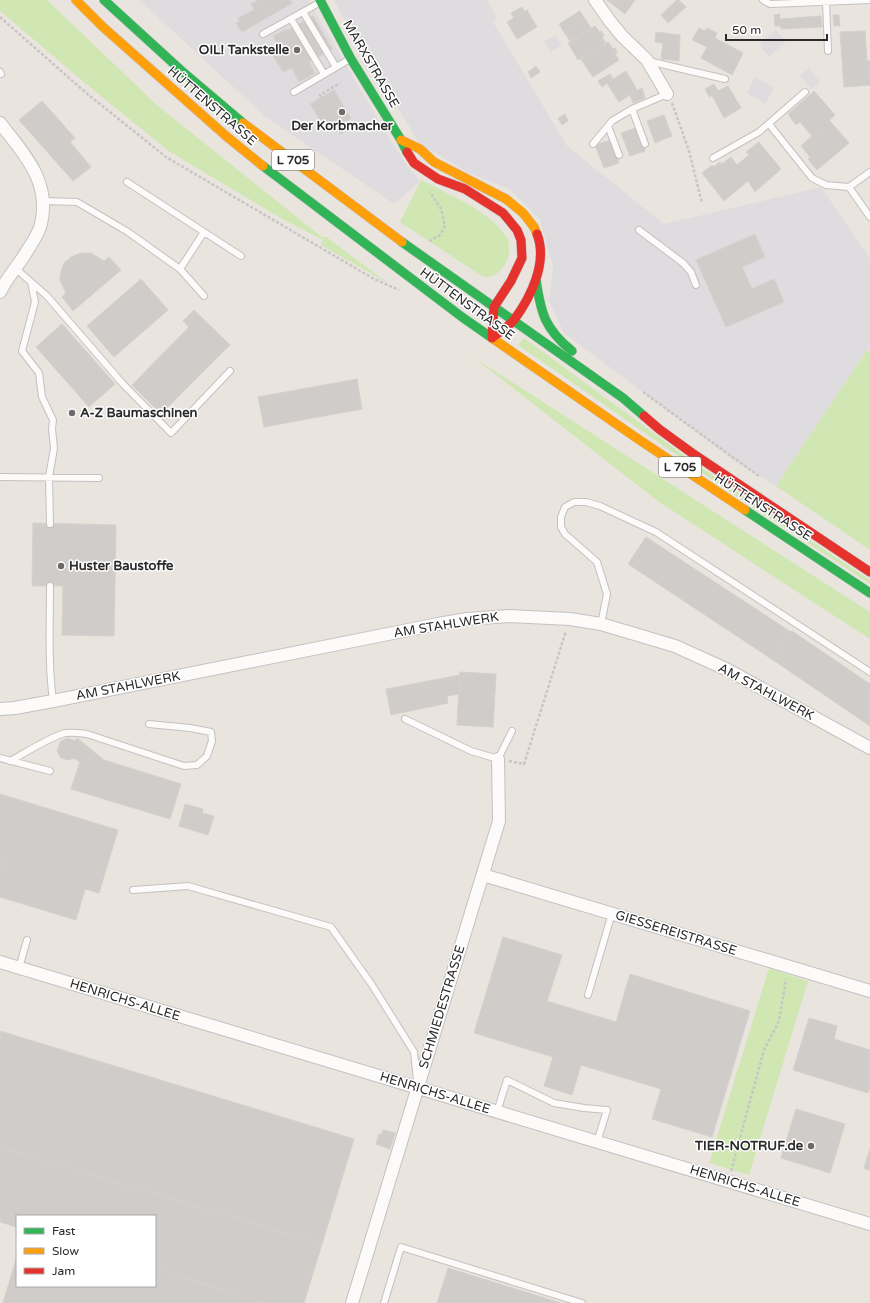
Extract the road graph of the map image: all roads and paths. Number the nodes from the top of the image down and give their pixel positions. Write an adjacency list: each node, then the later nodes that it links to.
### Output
1 (76, 0): 53 (main road, HÜTTENSTRASSE / L 705)
2 (104, 0): 41 (main road, HÜTTENSTRASSE / L 705)
3 (594, 0): 14 (street)
4 (763, 0): 7 (lane)
5 (870, 0): 7 (lane)
6 (320, 1): 8 (lane); 13 (main road, MARXSTRASSE)
7 (826, 2): 12 (lane)
8 (303, 12): 10 (lane); 15 (lane)
9 (0, 17): 48 (path)
10 (291, 19): 11 (lane); 16 (lane)
11 (263, 34)
12 (828, 51)
13 (352, 59): 15 (lane); 27 (main road, MARXSTRASSE)
14 (647, 60): 17 (lane); 21 (street)
15 (336, 68): 16 (lane)
16 (324, 74): 19 (lane)
17 (725, 79)
18 (340, 83): 22 (path)
19 (294, 92)
20 (805, 92): 25 (lane)
21 (667, 94): 23 (lane); 37 (path)
22 (321, 97)
23 (632, 109): 26 (lane); 29 (lane)
24 (0, 123): 36 (street)
25 (769, 124): 31 (lane); 34 (lane)
26 (608, 126): 28 (lane); 30 (lane)
27 (401, 140): 45 (main road); 51 (main road, MARXSTRASSE)
28 (592, 144)
29 (645, 144)
30 (619, 156)
31 (713, 158)
32 (870, 172): 34 (lane)
33 (127, 182): 40 (lane)
34 (849, 187): 38 (lane)
35 (428, 188): 41 (path)
36 (44, 201): 43 (street); 44 (lane)
37 (702, 203)
38 (870, 217)
39 (639, 230): 47 (lane)
40 (204, 232): 42 (lane); 44 (lane)
41 (412, 249): 51 (main road, HÜTTENSTRASSE / L 705)
42 (241, 256)
43 (15, 268): 46 (lane); 49 (street)
44 (180, 269): 50 (lane)
45 (536, 280): 52 (main road); 56 (main road, L 705)
46 (31, 282): 54 (lane); 58 (lane)
47 (696, 286)
48 (401, 291)
49 (0, 292)
50 (204, 296)
51 (494, 307): 52 (main road, HÜTTENSTRASSE / L 705); 53 (main road, MARXSTRASSE)
52 (513, 321): 53 (main road); 56 (main road, HÜTTENSTRASSE / L 705)
53 (492, 338): 64 (main road, HÜTTENSTRASSE / L 705)
54 (230, 371)
55 (638, 388): 60 (path)
56 (623, 398): 62 (main road, HÜTTENSTRASSE / L 705)
57 (0, 477): 58 (lane)
58 (49, 477): 59 (lane); 61 (lane)
59 (99, 478)
60 (764, 480)
61 (50, 524)
62 (870, 572)
63 (50, 586): 68 (lane)
64 (870, 593)
65 (570, 619): 66 (street, AM STAHLWERK); 68 (street, AM STAHLWERK); 75 (path)
66 (602, 624): 67 (lane); 73 (street, AM STAHLWERK)
67 (870, 672)
68 (53, 701): 69 (street, AM STAHLWERK)
69 (0, 709)
70 (405, 719): 75 (lane)
71 (149, 724): 76 (lane)
72 (512, 731): 75 (lane)
73 (870, 748)
74 (0, 758): 76 (lane)
75 (498, 760): 78 (street, SCHMIEDESTRASSE)
76 (10, 761): 77 (lane)
77 (50, 771)
78 (483, 875): 80 (street, GIESSEREISTRASSE); 87 (street, SCHMIEDESTRASSE)
79 (133, 890): 87 (lane)
80 (612, 913): 83 (street, GIESSEREISTRASSE); 86 (lane)
81 (27, 940): 84 (lane)
82 (0, 962): 84 (street, HENRICHS-ALLEE)
83 (788, 966): 85 (street, GIESSEREISTRASSE); 90 (path)
84 (19, 968): 87 (street, HENRICHS-ALLEE)
85 (870, 991)
86 (588, 995)
87 (418, 1088): 88 (street, HENRICHS-ALLEE); 92 (street, SCHMIEDESTRASSE)
88 (497, 1112): 89 (street, HENRICHS-ALLEE); 89 (lane)
89 (597, 1142): 90 (street, HENRICHS-ALLEE)
90 (729, 1181): 91 (street, HENRICHS-ALLEE)
91 (870, 1224)
92 (352, 1303)
93 (384, 1303): 94 (lane)
94 (582, 1303)

